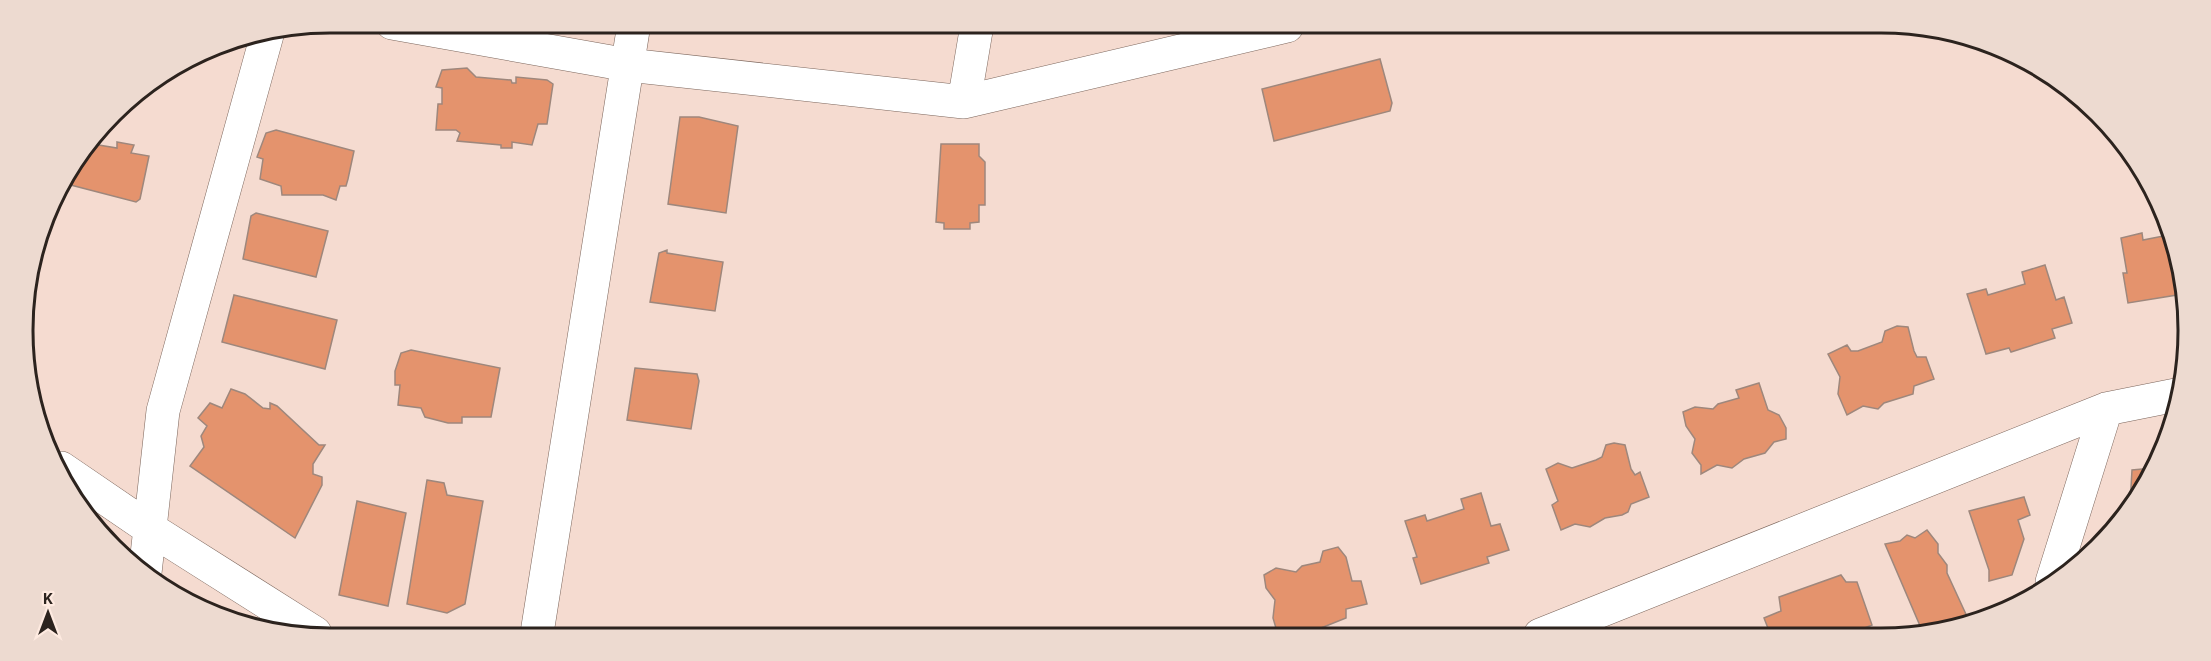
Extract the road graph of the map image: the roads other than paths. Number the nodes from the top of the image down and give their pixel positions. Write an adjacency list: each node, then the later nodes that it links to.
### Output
1 (449, 33): 6 (street)
2 (633, 33): 6 (street)
3 (976, 33): 7 (street)
4 (1257, 33): 7 (street)
5 (265, 40): 11 (street)
6 (628, 65): 7 (street); 15 (street)
7 (964, 102)
8 (2170, 396): 9 (street)
9 (2106, 409): 13 (street); 16 (street)
10 (71, 475): 11 (street)
11 (149, 528): 12 (street); 14 (street)
12 (146, 564)
13 (2055, 572)
14 (304, 626)
15 (538, 628)
16 (1558, 628)

